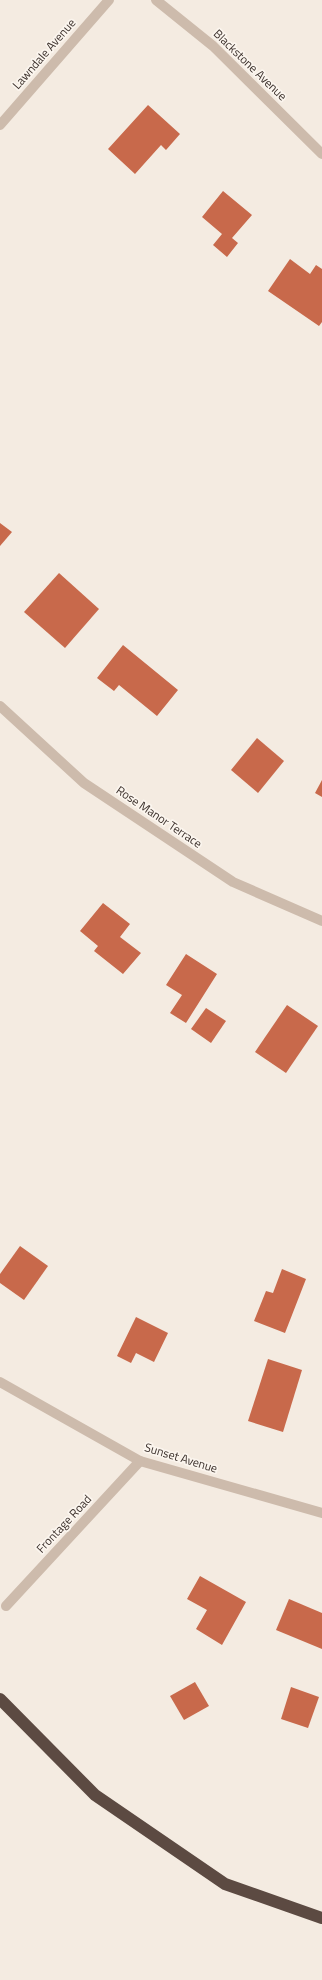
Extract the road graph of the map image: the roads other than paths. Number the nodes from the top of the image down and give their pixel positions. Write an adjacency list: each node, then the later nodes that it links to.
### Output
1 (108, 0): 3 (street, Lawndale Avenue)
2 (156, 0): 4 (street, Blackstone Avenue)
3 (0, 125)
4 (322, 154)
5 (0, 706): 6 (street, Rose Manor Terrace)
6 (322, 921)
7 (0, 1382): 8 (street, Sunset Avenue)
8 (140, 1461): 9 (street, Sunset Avenue); 10 (street, Frontage Road)
9 (322, 1513)
10 (6, 1606)
11 (0, 1699): 12 (highway)
12 (322, 1918)

